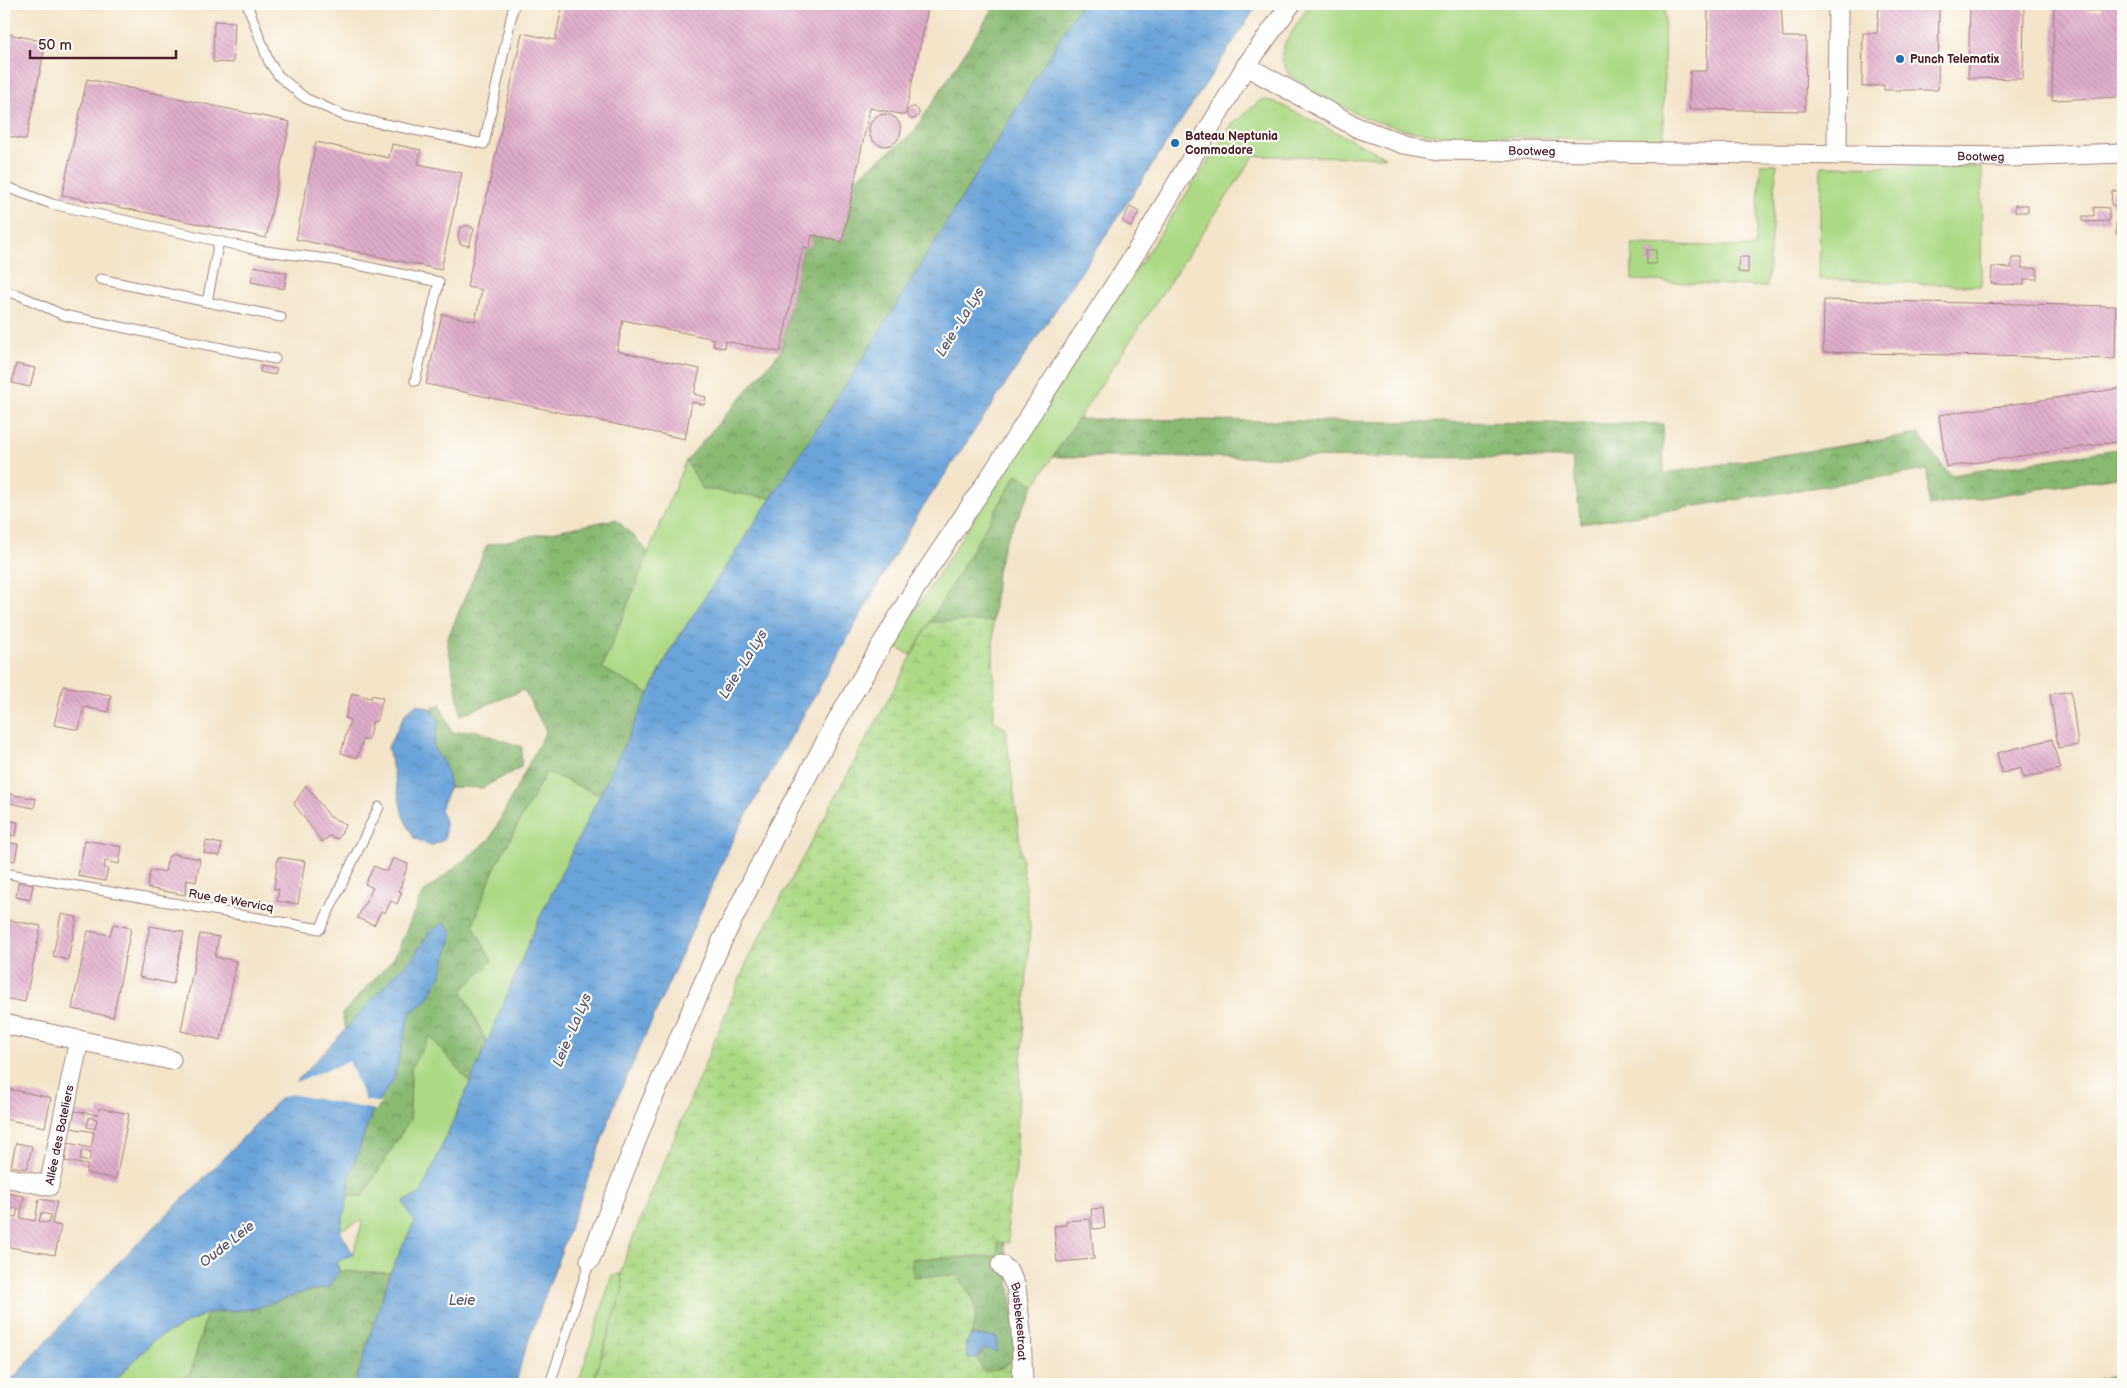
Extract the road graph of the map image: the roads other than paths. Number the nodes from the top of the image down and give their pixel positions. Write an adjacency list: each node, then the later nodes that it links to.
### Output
1 (247, 4): 2 (lane)
2 (514, 4)
3 (1292, 4): 5 (street)
4 (1838, 4): 7 (street)
5 (1246, 66): 7 (street, Bootweg); 22 (street)
6 (2123, 153): 7 (street, Bootweg)
7 (1838, 154)
8 (4, 186): 9 (lane)
9 (220, 242): 12 (lane); 15 (lane)
10 (100, 279): 12 (lane)
11 (4, 291): 14 (lane)
12 (207, 302): 13 (lane)
13 (281, 317)
14 (275, 359)
15 (416, 381)
16 (379, 807): 17 (lane, Rue de Wervicq)
17 (4, 873)
18 (4, 1024): 19 (street)
19 (79, 1040): 20 (street); 21 (street, Allée des Bateliers)
20 (171, 1060)
21 (4, 1177)
22 (590, 1260): 24 (lane)
23 (1001, 1265): 25 (street, Busbekestraat)
24 (550, 1384)
25 (1023, 1384)

